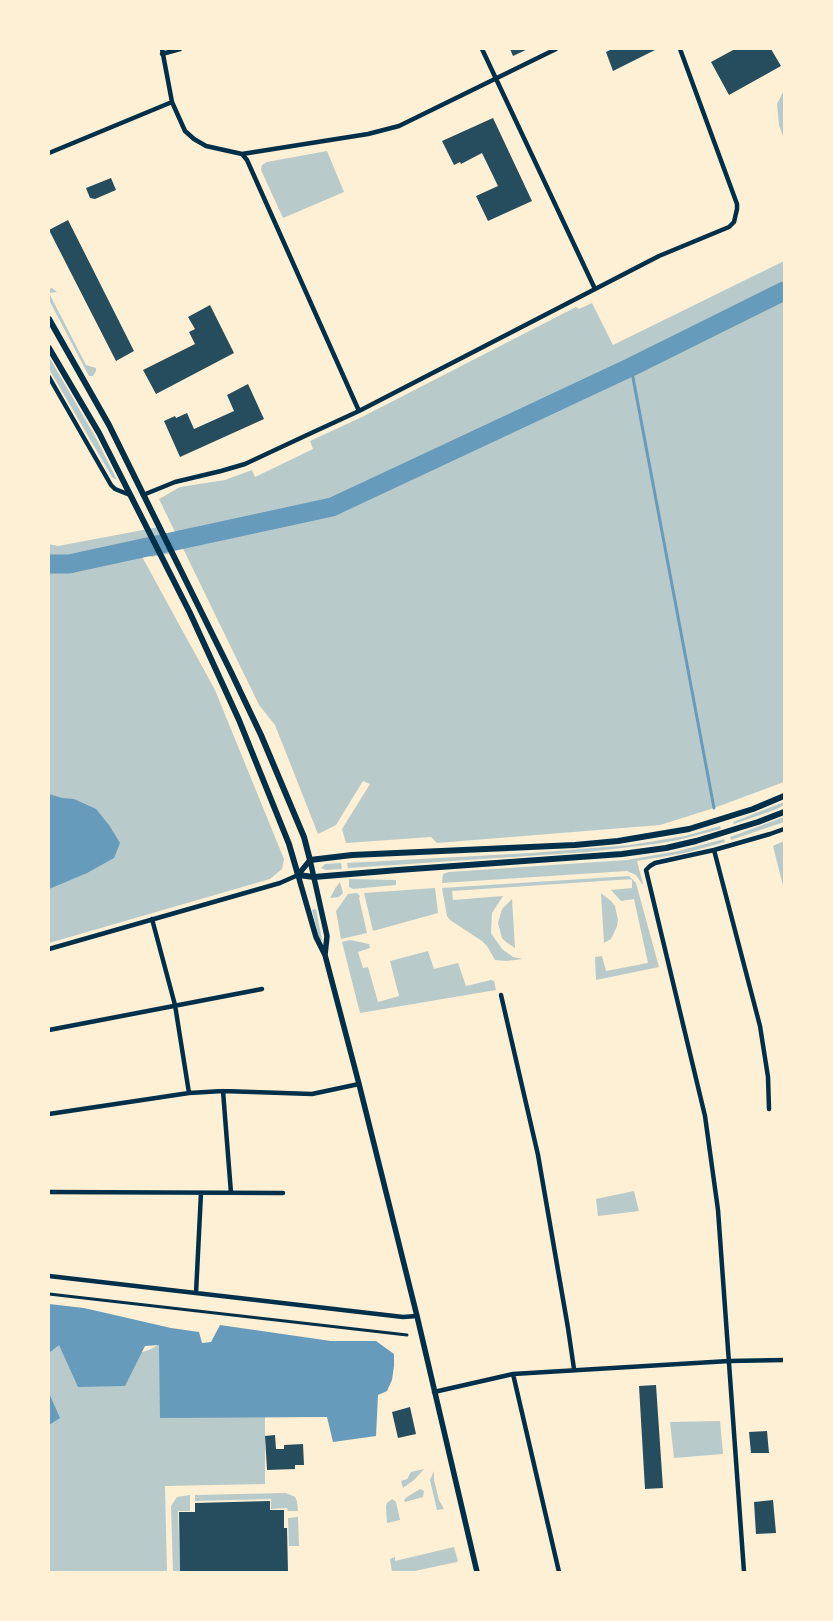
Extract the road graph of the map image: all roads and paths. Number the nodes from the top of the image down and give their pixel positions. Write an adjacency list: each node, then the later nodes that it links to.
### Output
1 (180, 49): 5 (street)
2 (482, 49): 6 (street)
3 (556, 49): 6 (street)
4 (680, 49): 10 (street)
5 (162, 51): 7 (street)
6 (496, 79): 9 (street); 10 (street)
7 (172, 102): 8 (street); 9 (street)
8 (49, 153)
9 (242, 154): 14 (street)
10 (595, 290): 14 (street)
11 (49, 319): 15 (main road)
12 (49, 348): 16 (main road)
13 (49, 377): 16 (street)
14 (359, 411): 15 (street)
15 (143, 495): 21 (main road)
16 (131, 496): 22 (main road)
17 (784, 796): 21 (main road)
18 (784, 812): 23 (main road)
19 (784, 829): 20 (street)
20 (714, 850): 34 (street); 46 (street)
21 (310, 860): 22 (street); 23 (street)
22 (298, 875): 23 (main road); 24 (street); 26 (street)
23 (314, 877): 26 (street)
24 (152, 919): 25 (street); 29 (street)
25 (49, 949)
26 (325, 954): 31 (street)
27 (262, 989): 29 (street)
28 (501, 995): 47 (street)
29 (175, 1005): 30 (street); 33 (street)
30 (49, 1030)
31 (359, 1084): 32 (street); 43 (street)
32 (223, 1091): 33 (street); 39 (street)
33 (189, 1093): 35 (street)
34 (769, 1109)
35 (49, 1114)
36 (49, 1192): 38 (street)
37 (283, 1192): 39 (street)
38 (200, 1193): 39 (street); 41 (street)
39 (231, 1193)
40 (49, 1276): 41 (street)
41 (196, 1293): 43 (street)
42 (49, 1294): 44 (street)
43 (417, 1316): 49 (street)
44 (407, 1335)
45 (784, 1360): 46 (street)
46 (729, 1361): 47 (street); 52 (street)
47 (574, 1370): 48 (street)
48 (513, 1374): 49 (street); 51 (street)
49 (434, 1392): 50 (street)
50 (477, 1572)
51 (559, 1572)
52 (744, 1572)

